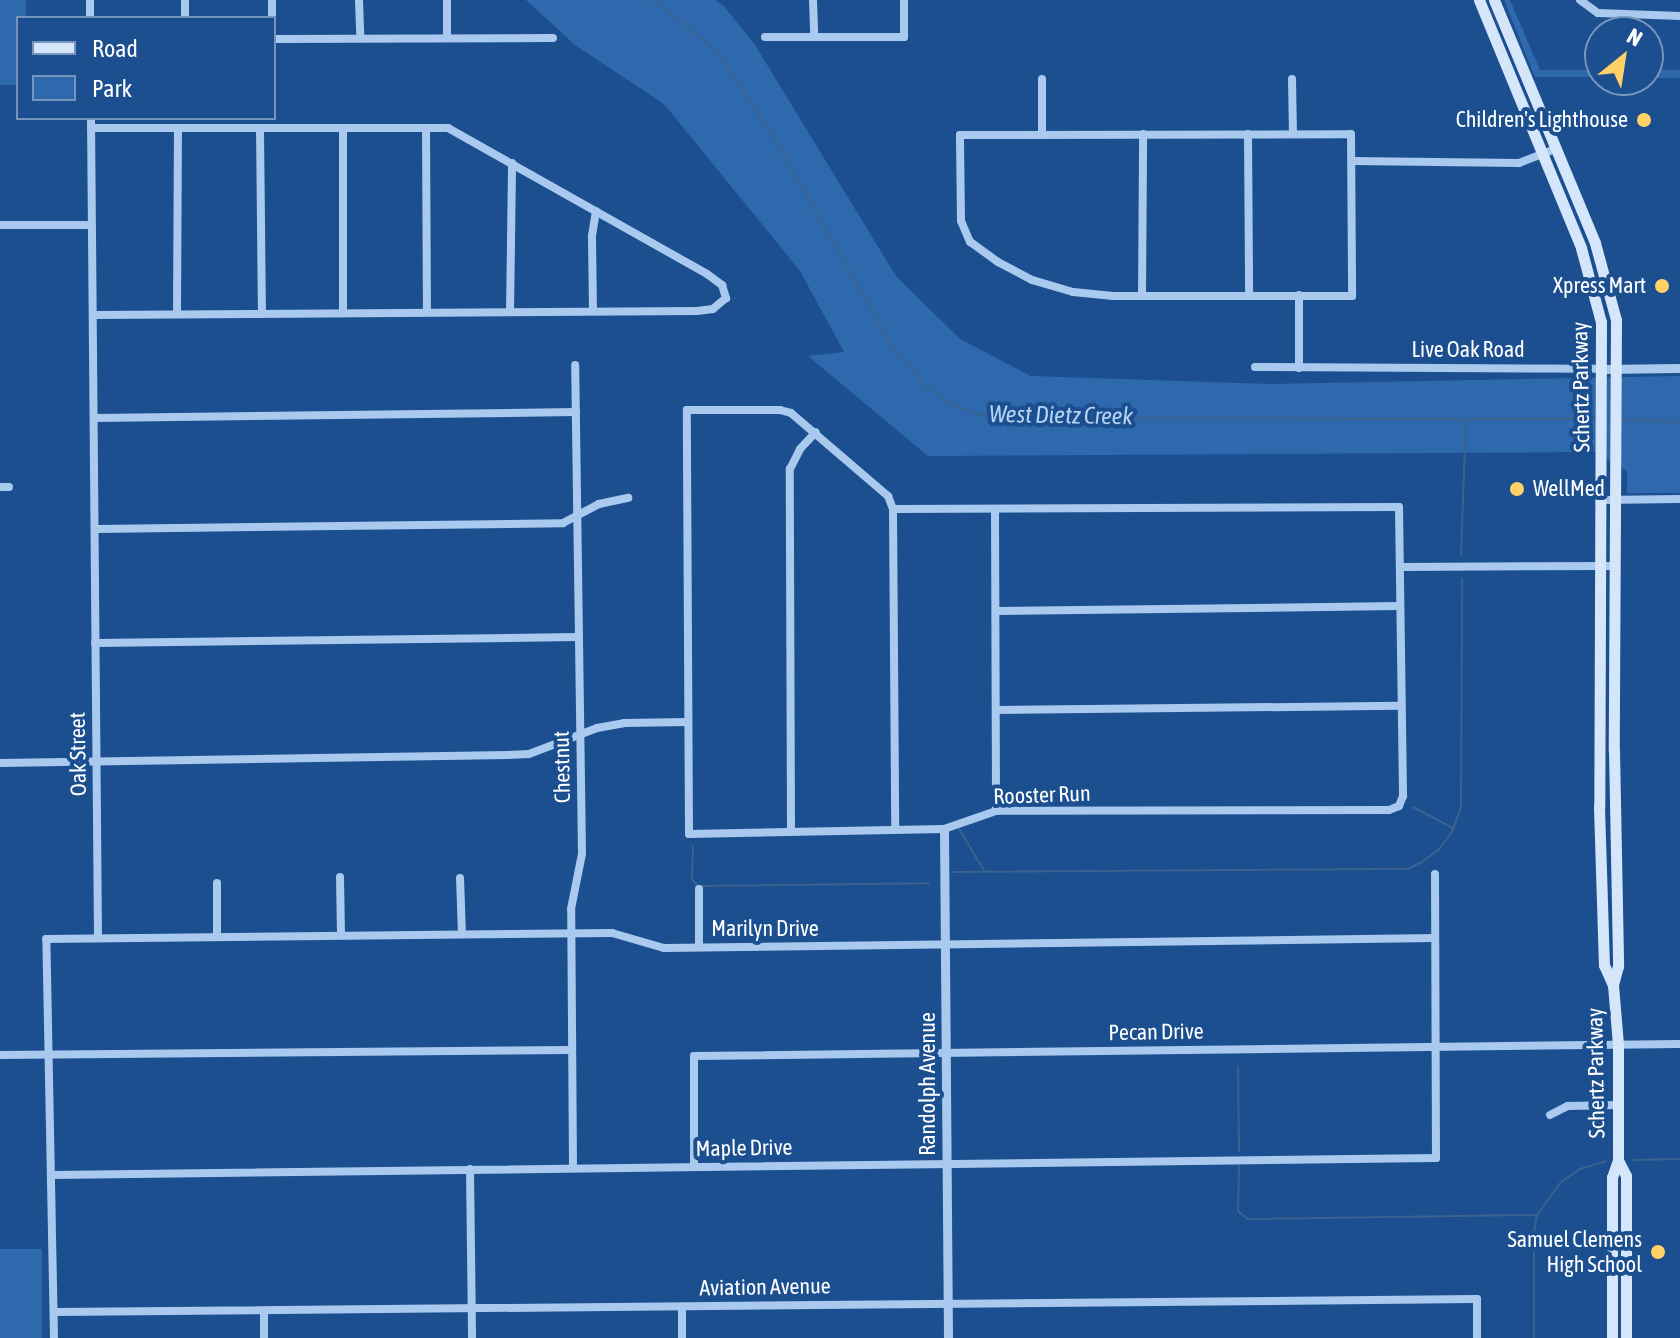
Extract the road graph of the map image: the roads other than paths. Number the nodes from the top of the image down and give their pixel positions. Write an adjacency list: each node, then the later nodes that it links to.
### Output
1 (359, 0): 11 (street)
2 (447, 0): 12 (street)
3 (813, 0): 10 (street)
4 (904, 0): 10 (street)
5 (1479, 0): 28 (main road, Schertz Parkway)
6 (1494, 0): 27 (main road, Schertz Parkway)
7 (1580, 0): 8 (street)
8 (1680, 16)
9 (765, 37): 10 (street)
10 (814, 37)
11 (360, 38): 12 (street); 14 (street)
12 (447, 38): 13 (street)
13 (553, 38)
14 (276, 39)
15 (1042, 79): 23 (street)
16 (1292, 79): 26 (street)
17 (91, 120): 18 (street, Oak Street)
18 (91, 128): 19 (street); 33 (street, Oak Street)
19 (178, 128): 21 (street); 41 (street)
20 (426, 128): 22 (street); 30 (street); 39 (street)
21 (260, 129): 22 (street); 42 (street)
22 (343, 129): 38 (street)
23 (1042, 134): 24 (street); 35 (street)
24 (1143, 134): 25 (street); 35 (street)
25 (1248, 134): 26 (street); 36 (street)
26 (1293, 134): 29 (street)
27 (1555, 149): 28 (street); 49 (main road, Schertz Parkway)
28 (1543, 156): 29 (street); 48 (main road, Schertz Parkway)
29 (1352, 161): 34 (street)
30 (512, 163): 31 (street); 40 (street)
31 (596, 211): 37 (street); 37 (street)
32 (0, 225): 33 (street)
33 (92, 225): 43 (street, Oak Street)
34 (1299, 295): 36 (street); 46 (street)
35 (1142, 296): 36 (street)
36 (1249, 296)
37 (593, 311): 40 (street)
38 (343, 312): 39 (street); 42 (street)
39 (427, 312): 40 (street)
40 (510, 312)
41 (177, 314): 42 (street); 43 (street)
42 (262, 314)
43 (93, 315): 51 (street, Oak Street)
44 (575, 365): 50 (street, Chestnut)
45 (1255, 367): 46 (street, Live Oak Road)
46 (1299, 368): 48 (street, Live Oak Road)
47 (1680, 368): 49 (street, Live Oak Road)
48 (1603, 369): 49 (street, Live Oak Road); 55 (main road, Schertz Parkway)
49 (1618, 369): 56 (main road, Schertz Parkway)
50 (576, 412): 51 (street); 59 (street, Chestnut)
51 (94, 418): 60 (street, Oak Street)
52 (816, 432): 57 (street); 73 (street); 84 (street)
53 (628, 498): 59 (street)
54 (1680, 499): 56 (street)
55 (1601, 500): 56 (street); 61 (main road, Schertz Parkway)
56 (1616, 500): 62 (main road, Schertz Parkway)
57 (893, 509): 58 (street); 82 (street)
58 (995, 509): 63 (street); 65 (street)
59 (577, 517): 60 (street); 67 (street, Chestnut)
60 (95, 529): 68 (street, Oak Street)
61 (1600, 566): 62 (street); 63 (street); 66 (main road, Schertz Parkway)
62 (1615, 566): 66 (main road, Schertz Parkway)
63 (1401, 567): 64 (street)
64 (1400, 606): 65 (street); 71 (street)
65 (996, 611): 72 (street)
66 (1608, 616): 69 (main road, Schertz Parkway); 70 (main road, Schertz Parkway)
67 (577, 637): 68 (street); 74 (street, Chestnut)
68 (95, 643): 77 (street, Oak Street)
69 (1614, 660): 70 (main road); 76 (main road, Schertz Parkway)
70 (1600, 661): 75 (main road, Schertz Parkway)
71 (1401, 706): 72 (street); 81 (street, Rooster Run)
72 (996, 710): 81 (street)
73 (688, 722): 74 (street); 84 (street, Rooster Run)
74 (579, 735): 77 (street); 92 (street, Chestnut)
75 (1600, 750): 76 (main road); 79 (main road, Schertz Parkway)
76 (1614, 750): 80 (main road, Schertz Parkway)
77 (97, 761): 78 (street); 97 (street, Oak Street)
78 (0, 763)
79 (1599, 807): 80 (main road); 90 (main road, Schertz Parkway)
80 (1615, 808): 91 (main road, Schertz Parkway)
81 (996, 811): 83 (street, Rooster Run)
82 (895, 829): 83 (street, Rooster Run); 84 (street, Rooster Run)
83 (944, 829): 100 (street, Randolph Avenue)
84 (791, 831)
85 (1435, 874): 98 (street)
86 (340, 877): 94 (street)
87 (460, 878): 93 (street)
88 (217, 883): 95 (street)
89 (699, 889): 101 (street)
90 (1602, 895): 91 (main road); 96 (main road, Schertz Parkway)
91 (1617, 896): 99 (main road, Schertz Parkway)
92 (572, 933): 93 (street, Marilyn Drive); 101 (street, Marilyn Drive); 106 (street, Chestnut)
93 (462, 934): 94 (street, Marilyn Drive)
94 (341, 935): 95 (street, Marilyn Drive)
95 (217, 937): 97 (street, Marilyn Drive)
96 (1603, 937): 99 (main road); 102 (main road, Schertz Parkway)
97 (98, 938): 109 (street)
98 (1435, 938): 100 (street, Marilyn Drive); 105 (street)
99 (1618, 939): 102 (main road, Schertz Parkway)
100 (945, 945): 101 (street, Marilyn Drive); 107 (street, Randolph Avenue)
101 (699, 947)
102 (1613, 985): 104 (main road, Schertz Parkway)
103 (1680, 1044): 104 (street, Pecan Drive)
104 (1618, 1045): 105 (street, Pecan Drive); 110 (main road, Schertz Parkway)
105 (1435, 1048): 107 (street, Pecan Drive); 113 (street, Maple Drive)
106 (572, 1050): 109 (street); 115 (street, Chestnut)
107 (946, 1053): 113 (street, Randolph Avenue); 114 (street, Pecan Drive)
108 (0, 1055): 109 (street)
109 (50, 1055): 117 (street)
110 (1618, 1105): 111 (street); 112 (main road, Schertz Parkway)
111 (1550, 1115)
112 (1618, 1160): 118 (main road, Schertz Parkway); 119 (main road, Schertz Parkway)
113 (947, 1163): 114 (street, Maple Drive); 122 (street, Randolph Avenue)
114 (694, 1167): 115 (street, Maple Drive)
115 (573, 1168): 116 (street, Maple Drive)
116 (470, 1169): 117 (street, Maple Drive); 124 (street)
117 (52, 1175): 126 (street)
118 (1626, 1176): 119 (street); 121 (main road, Schertz Parkway)
119 (1612, 1177): 120 (main road, Schertz Parkway)
120 (1612, 1239): 121 (street); 133 (main road, Schertz Parkway)
121 (1626, 1239): 134 (main road, Schertz Parkway)
122 (948, 1305): 123 (street, Aviation Avenue); 131 (street, Randolph Avenue); 132 (street, Aviation Avenue)
123 (682, 1307): 124 (street, Aviation Avenue); 130 (street)
124 (472, 1308): 125 (street, Aviation Avenue); 129 (street)
125 (264, 1311): 126 (street, Aviation Avenue); 128 (street)
126 (54, 1312): 127 (street)
127 (54, 1338)
128 (264, 1338)
129 (472, 1338)
130 (682, 1338)
131 (948, 1338)
132 (1477, 1338)
133 (1612, 1338)
134 (1626, 1338)

